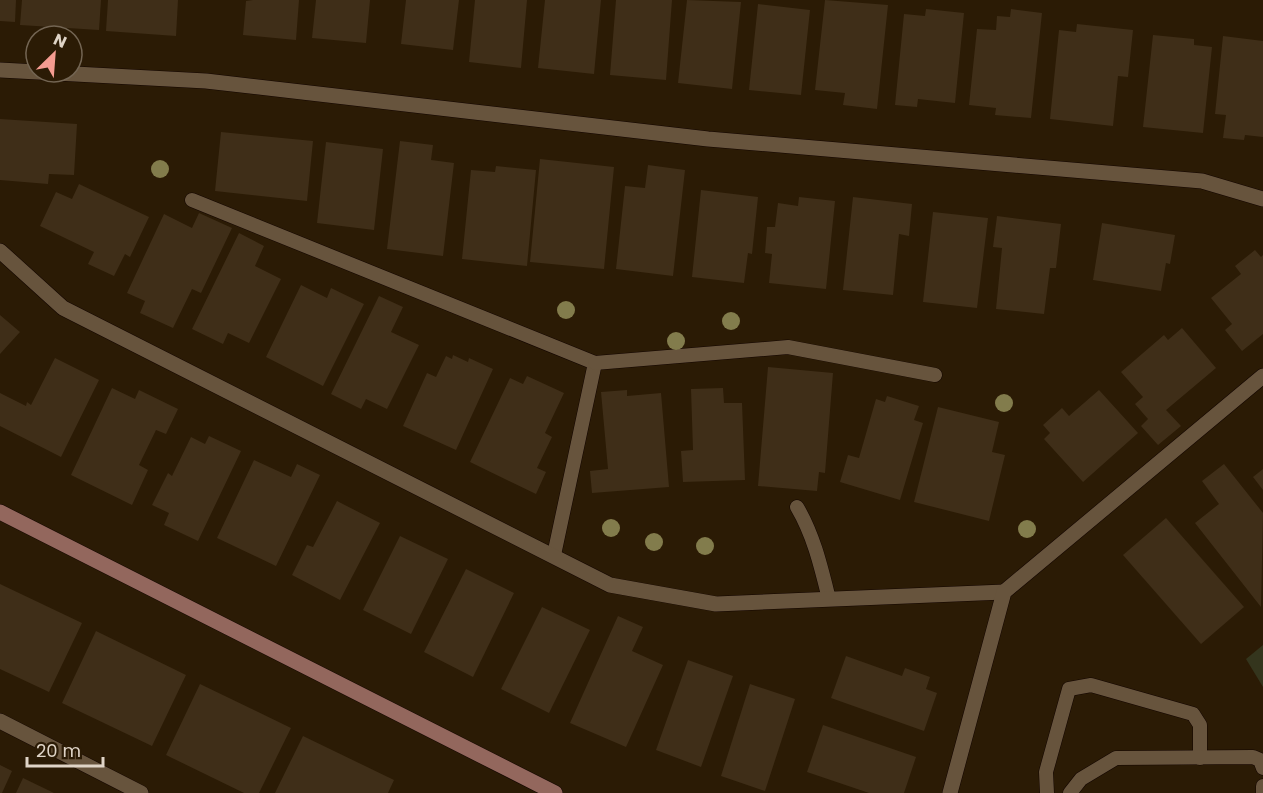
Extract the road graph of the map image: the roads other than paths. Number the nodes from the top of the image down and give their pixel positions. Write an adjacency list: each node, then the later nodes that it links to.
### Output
1 (0, 70): 2 (street)
2 (1263, 199)
3 (192, 200): 5 (lane)
4 (0, 251): 10 (street)
5 (596, 363): 6 (lane); 10 (lane)
6 (935, 375)
7 (1263, 376): 11 (street)
8 (797, 507): 12 (lane)
9 (0, 512): 18 (street)
10 (554, 555): 12 (street)
11 (1004, 592): 12 (street); 19 (street)
12 (829, 599)
13 (0, 721): 17 (street)
14 (1200, 758): 15 (lane); 20 (lane); 21 (lane)
15 (1263, 768)
16 (1263, 786): 22 (lane)
17 (141, 793)
18 (555, 793)
19 (950, 793)
20 (1047, 793)
21 (1070, 793)
22 (1263, 793)

